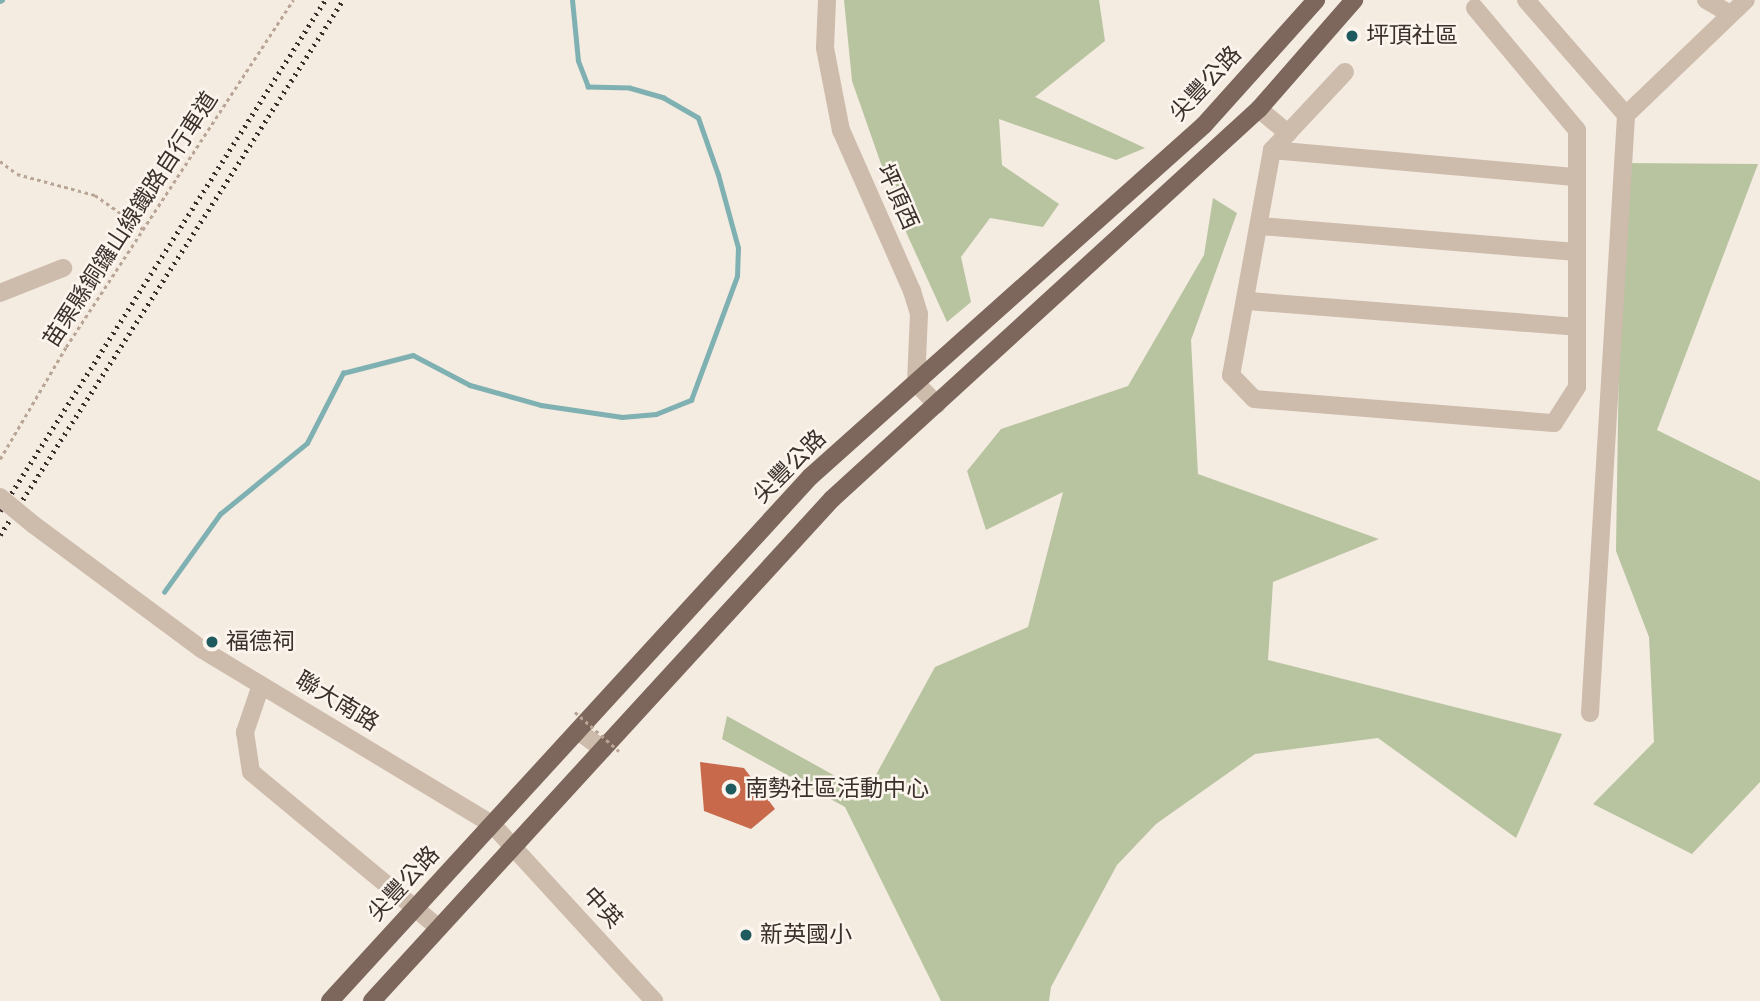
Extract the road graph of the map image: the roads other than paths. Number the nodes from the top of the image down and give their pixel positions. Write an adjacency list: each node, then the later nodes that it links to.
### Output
1 (827, 0): 21 (street, 坪頂西)
2 (1316, 0): 21 (main road, 尖豐公路)
3 (1354, 0): 10 (main road)
4 (1526, 0): 11 (street)
5 (1706, 0): 8 (street)
6 (1746, 0): 8 (street)
7 (1475, 8): 14 (street)
8 (1727, 12): 11 (street)
9 (1345, 72): 12 (street)
10 (1259, 109): 12 (street); 22 (main road)
11 (1626, 115): 25 (street)
12 (1288, 133): 13 (street)
13 (1272, 150): 14 (street); 15 (street)
14 (1577, 177): 16 (street)
15 (1260, 226): 16 (street); 19 (street)
16 (1577, 252): 20 (street)
17 (63, 268): 18 (street)
18 (0, 293)
19 (1248, 301): 20 (street); 20 (street)
20 (1577, 327)
21 (916, 383): 22 (street); 26 (main road, 尖豐公路)
22 (937, 405): 27 (main road)
23 (0, 497): 24 (street, 聯大南路, bridge)
24 (261, 685): 28 (street, 聯大南路); 30 (street)
25 (1590, 713)
26 (578, 731): 27 (street); 28 (main road, 尖豐公路)
27 (611, 750): 29 (main road)
28 (492, 824): 29 (street, 聯大南路); 30 (main road, 尖豐公路)
29 (513, 847): 31 (main road); 34 (street, 中英)
30 (415, 909): 31 (street); 32 (main road, 尖豐公路)
31 (439, 928): 33 (main road)
32 (330, 1001)
33 (372, 1001)
34 (654, 1001)

